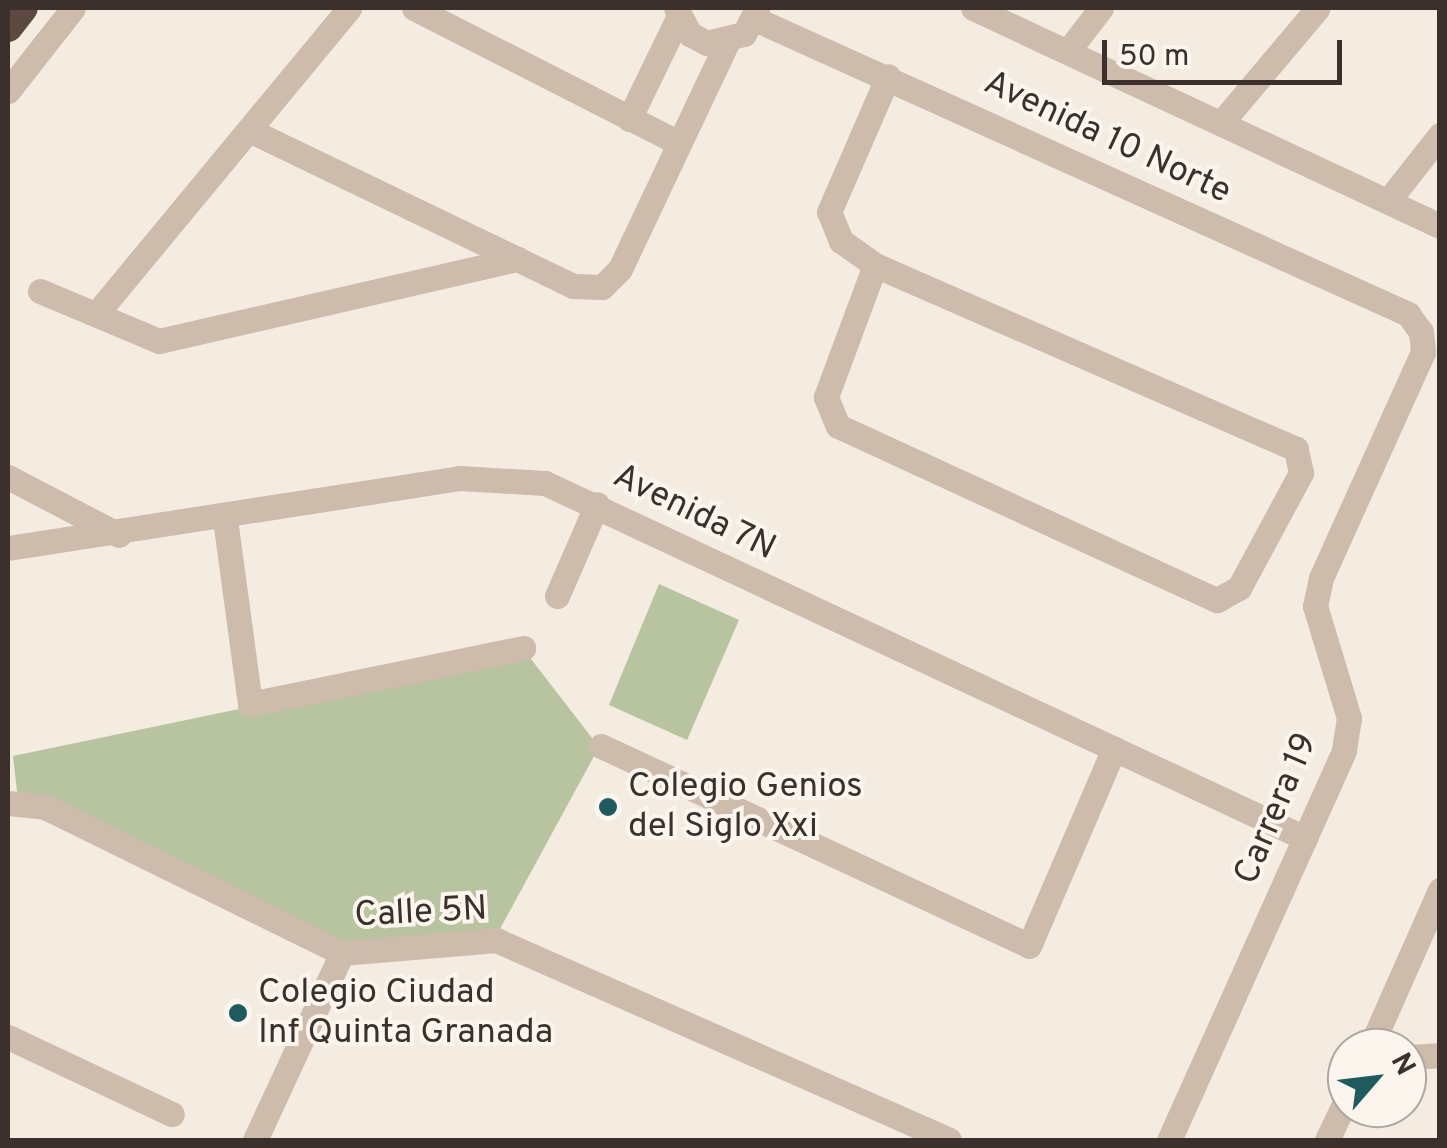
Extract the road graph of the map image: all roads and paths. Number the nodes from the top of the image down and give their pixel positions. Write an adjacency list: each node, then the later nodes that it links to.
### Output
1 (23, 8): 10 (highway)
2 (74, 8): 14 (street)
3 (349, 8): 17 (street)
4 (414, 8): 15 (street)
5 (973, 8): 12 (street)
6 (1102, 8): 12 (street)
7 (1318, 8): 16 (street)
8 (677, 13): 11 (street); 15 (street)
9 (756, 13): 11 (street); 13 (street, Avenida 10 Norte)
10 (8, 27)
11 (726, 43): 19 (street)
12 (1068, 51): 16 (street)
13 (888, 76): 23 (street); 26 (street, Avenida 10 Norte)
14 (8, 91)
15 (629, 119): 19 (street)
16 (1222, 123): 20 (street)
17 (250, 131): 22 (street); 25 (street)
18 (1440, 135): 20 (street)
19 (679, 143): 22 (street)
20 (1388, 201): 21 (street)
21 (1440, 226)
22 (518, 259): 25 (street)
23 (874, 265): 23 (street)
24 (40, 290): 25 (street)
25 (97, 314)
26 (1421, 332): 37 (street, Carrera 19)
27 (8, 477): 30 (street)
28 (596, 504): 29 (street, Avenida 7N); 32 (street); 35 (street, Avenida 7N)
29 (225, 519): 30 (street, Avenida 7N); 33 (street)
30 (119, 535): 31 (street, Avenida 7N)
31 (8, 548)
32 (557, 596)
33 (523, 648)
34 (601, 746): 35 (street)
35 (1114, 749): 37 (street, Avenida 7N)
36 (10, 810): 39 (street, Calle 5N)
37 (1305, 838): 45 (street, Carrera 19)
38 (1440, 890): 40 (street)
39 (342, 954): 43 (street); 44 (street, Calle 5N)
40 (1378, 1028)
41 (8, 1037): 42 (street)
42 (172, 1114)
43 (255, 1140)
44 (949, 1140)
45 (1169, 1140)

